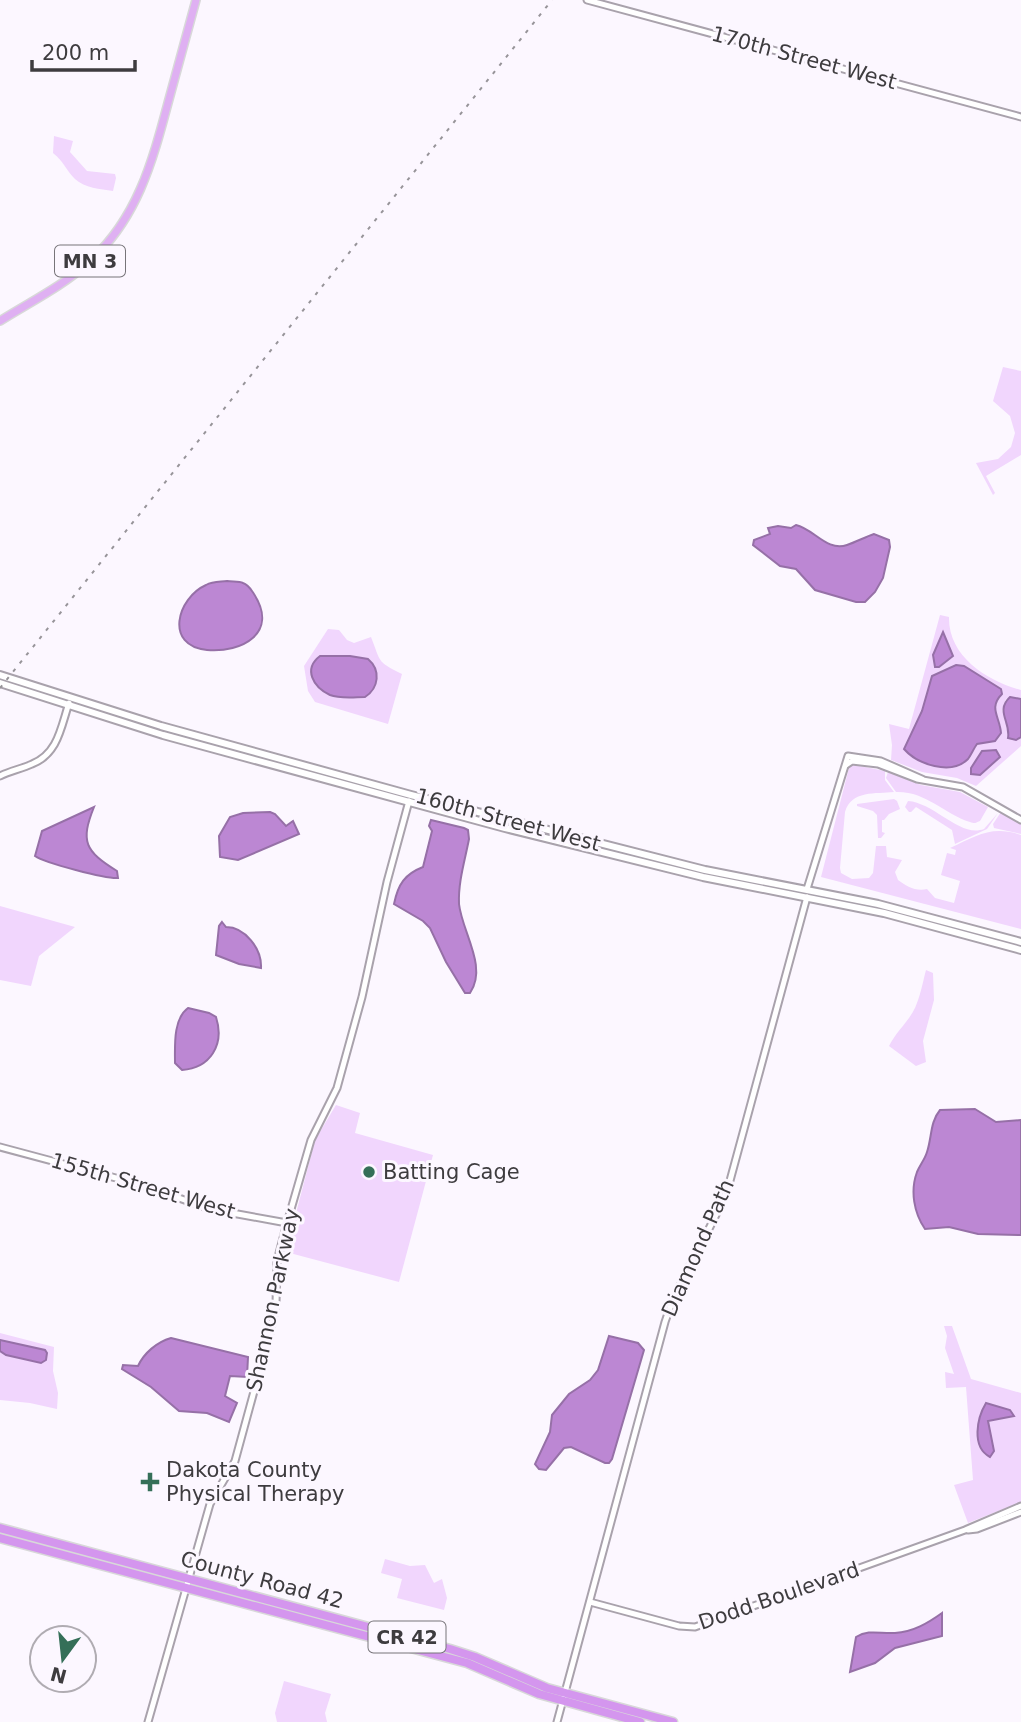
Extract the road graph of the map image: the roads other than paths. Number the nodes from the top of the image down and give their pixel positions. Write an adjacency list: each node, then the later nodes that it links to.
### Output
1 (196, 0): 4 (main road, MN 3)
2 (587, 0): 3 (street, 170th Street West)
3 (1021, 117)
4 (0, 321)
5 (0, 675): 7 (main road, 160th Street West)
6 (0, 683): 7 (main road, 160th Street West)
7 (69, 700): 8 (street); 9 (main road, 160th Street West)
8 (0, 776)
9 (410, 798): 11 (main road, 160th Street West); 12 (main road, 160th Street West); 17 (street, Shannon Parkway)
10 (1021, 820): 13 (street, Diamond Path)
11 (649, 864): 12 (main road); 13 (main road, 160th Street West)
12 (705, 870): 13 (main road, 160th Street West)
13 (807, 893): 14 (main road, 160th Street West); 15 (main road, 160th Street West); 25 (street, Diamond Path)
14 (1021, 942)
15 (1021, 950)
16 (0, 1146): 17 (street, 155th Street West)
17 (287, 1223): 23 (street, Shannon Parkway)
18 (1021, 1506): 21 (street)
19 (1021, 1511): 21 (street)
20 (0, 1528): 23 (highway, County Road 42 / CR 42)
21 (965, 1530): 25 (street, Dodd Boulevard)
22 (0, 1538): 24 (highway, County Road 42 / CR 42)
23 (190, 1578): 24 (street, Shannon Parkway); 26 (highway, County Road 42 / CR 42)
24 (187, 1588): 26 (highway, County Road 42 / CR 42); 27 (street, Shannon Parkway)
25 (590, 1602): 26 (street, Diamond Path)
26 (564, 1697): 28 (street, Diamond Path); 29 (highway, County Road 42 / CR 42); 30 (highway, County Road 42 / CR 42)
27 (148, 1722)
28 (557, 1722)
29 (640, 1722)
30 (673, 1722)

